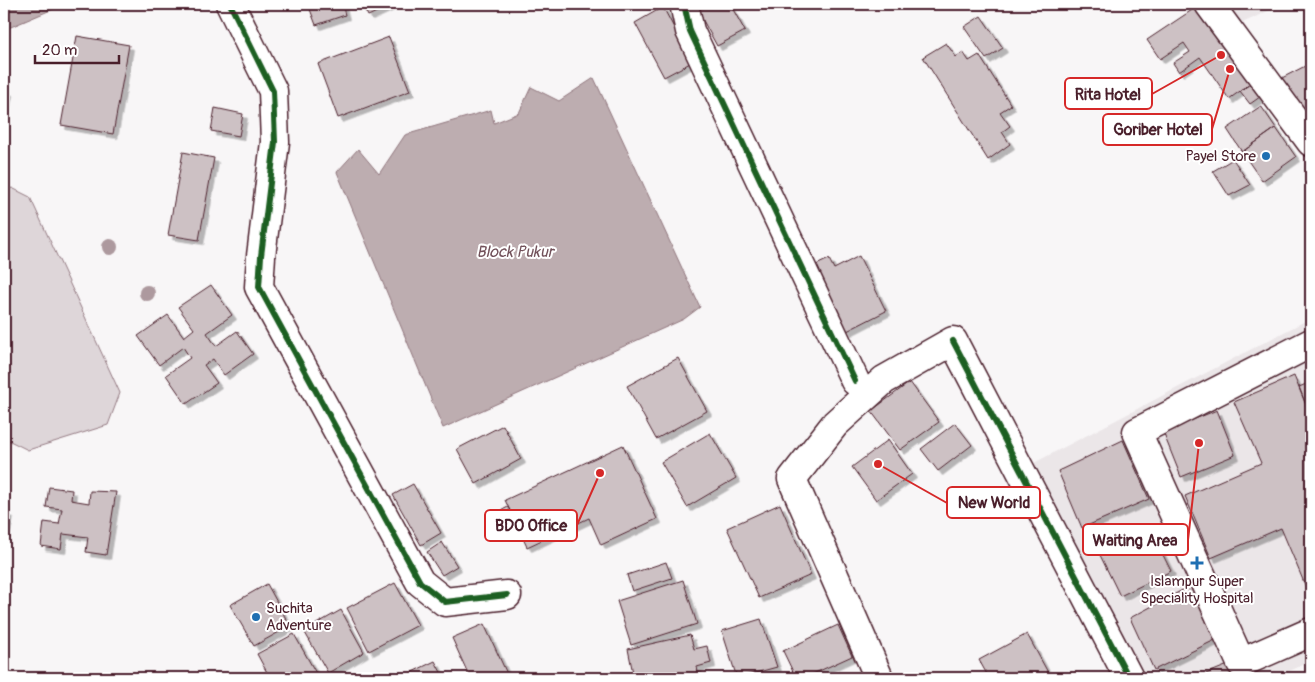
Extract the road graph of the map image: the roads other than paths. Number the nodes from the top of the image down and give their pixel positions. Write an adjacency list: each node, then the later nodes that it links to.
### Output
1 (230, 4): 7 (street)
2 (684, 4): 6 (street)
3 (1209, 4): 4 (street)
4 (1311, 142)
5 (1311, 343): 8 (street)
6 (856, 381)
7 (507, 595)
8 (1311, 632)
9 (880, 678): 10 (street)
10 (1129, 678)

